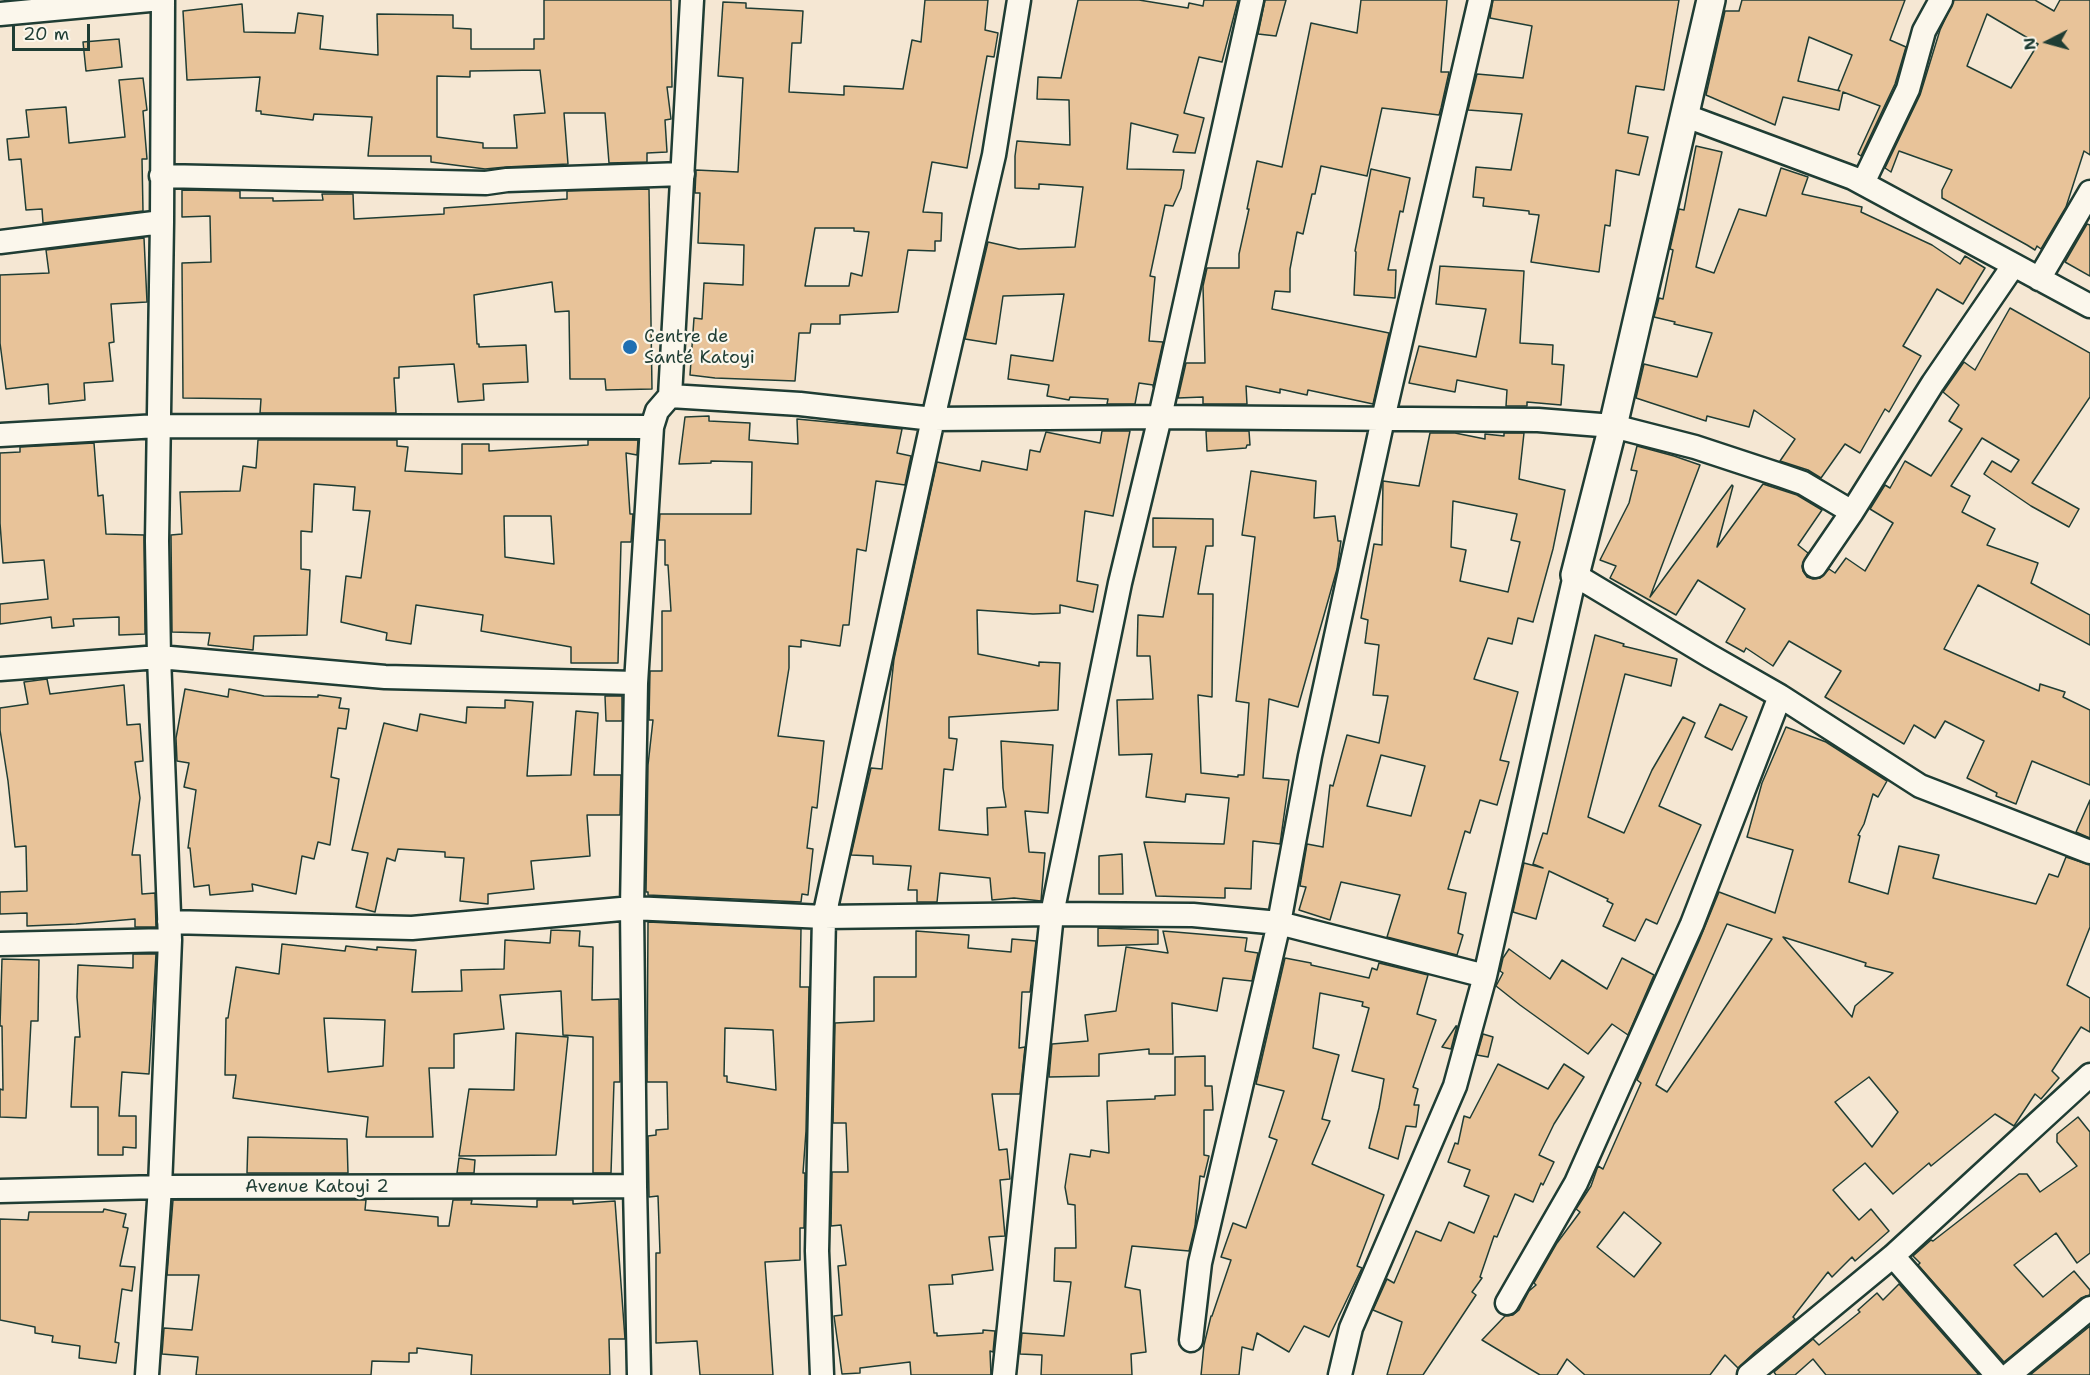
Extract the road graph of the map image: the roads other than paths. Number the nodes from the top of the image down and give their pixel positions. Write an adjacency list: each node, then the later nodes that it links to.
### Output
1 (150, 0): 9 (street)
2 (163, 0): 12 (street)
3 (692, 0): 11 (street)
4 (1019, 0): 22 (street)
5 (1252, 0): 21 (street)
6 (1480, 0): 23 (street)
7 (1711, 0): 10 (street)
8 (1941, 0): 13 (street)
9 (0, 14)
10 (1686, 116): 13 (street); 25 (street)
11 (684, 174): 12 (street); 20 (street)
12 (161, 176): 15 (street)
13 (1863, 183): 17 (street)
14 (2090, 192): 18 (street)
15 (162, 222): 16 (street); 24 (street)
16 (0, 242)
17 (2013, 266): 18 (street); 28 (street)
18 (2039, 279): 19 (street)
19 (2090, 306)
20 (670, 396): 22 (street); 26 (street)
21 (1160, 417): 22 (street); 23 (street); 37 (street)
22 (933, 419): 38 (street)
23 (1383, 419): 25 (street); 39 (street)
24 (158, 426): 26 (street); 27 (street); 31 (street)
25 (1613, 426): 28 (street); 30 (street)
26 (652, 427): 33 (street)
27 (0, 435)
28 (1852, 512): 29 (street)
29 (1815, 566)
30 (1575, 575): 34 (street); 42 (street)
31 (159, 657): 32 (street); 33 (street); 40 (street)
32 (0, 669)
33 (636, 682): 36 (street)
34 (1780, 696): 35 (street); 48 (street)
35 (2090, 852)
36 (632, 908): 38 (street); 40 (street); 44 (street)
37 (1052, 914): 38 (street); 39 (street); 54 (street)
38 (824, 917): 53 (street)
39 (1279, 923): 42 (street); 50 (street)
40 (170, 931): 41 (street); 45 (street)
41 (0, 944)
42 (1485, 976): 55 (street)
43 (2090, 1075): 47 (street)
44 (634, 1186): 45 (street, Avenue Katoyi 2); 52 (street)
45 (160, 1187): 46 (street, Avenue Katoyi 2); 51 (street)
46 (0, 1191)
47 (1893, 1256): 56 (street); 57 (street)
48 (1506, 1303)
49 (2090, 1308): 58 (street)
50 (1191, 1340)
51 (147, 1375)
52 (639, 1375)
53 (822, 1375)
54 (1004, 1375)
55 (1340, 1375)
56 (1749, 1375)
57 (1997, 1375)
58 (2009, 1375)

